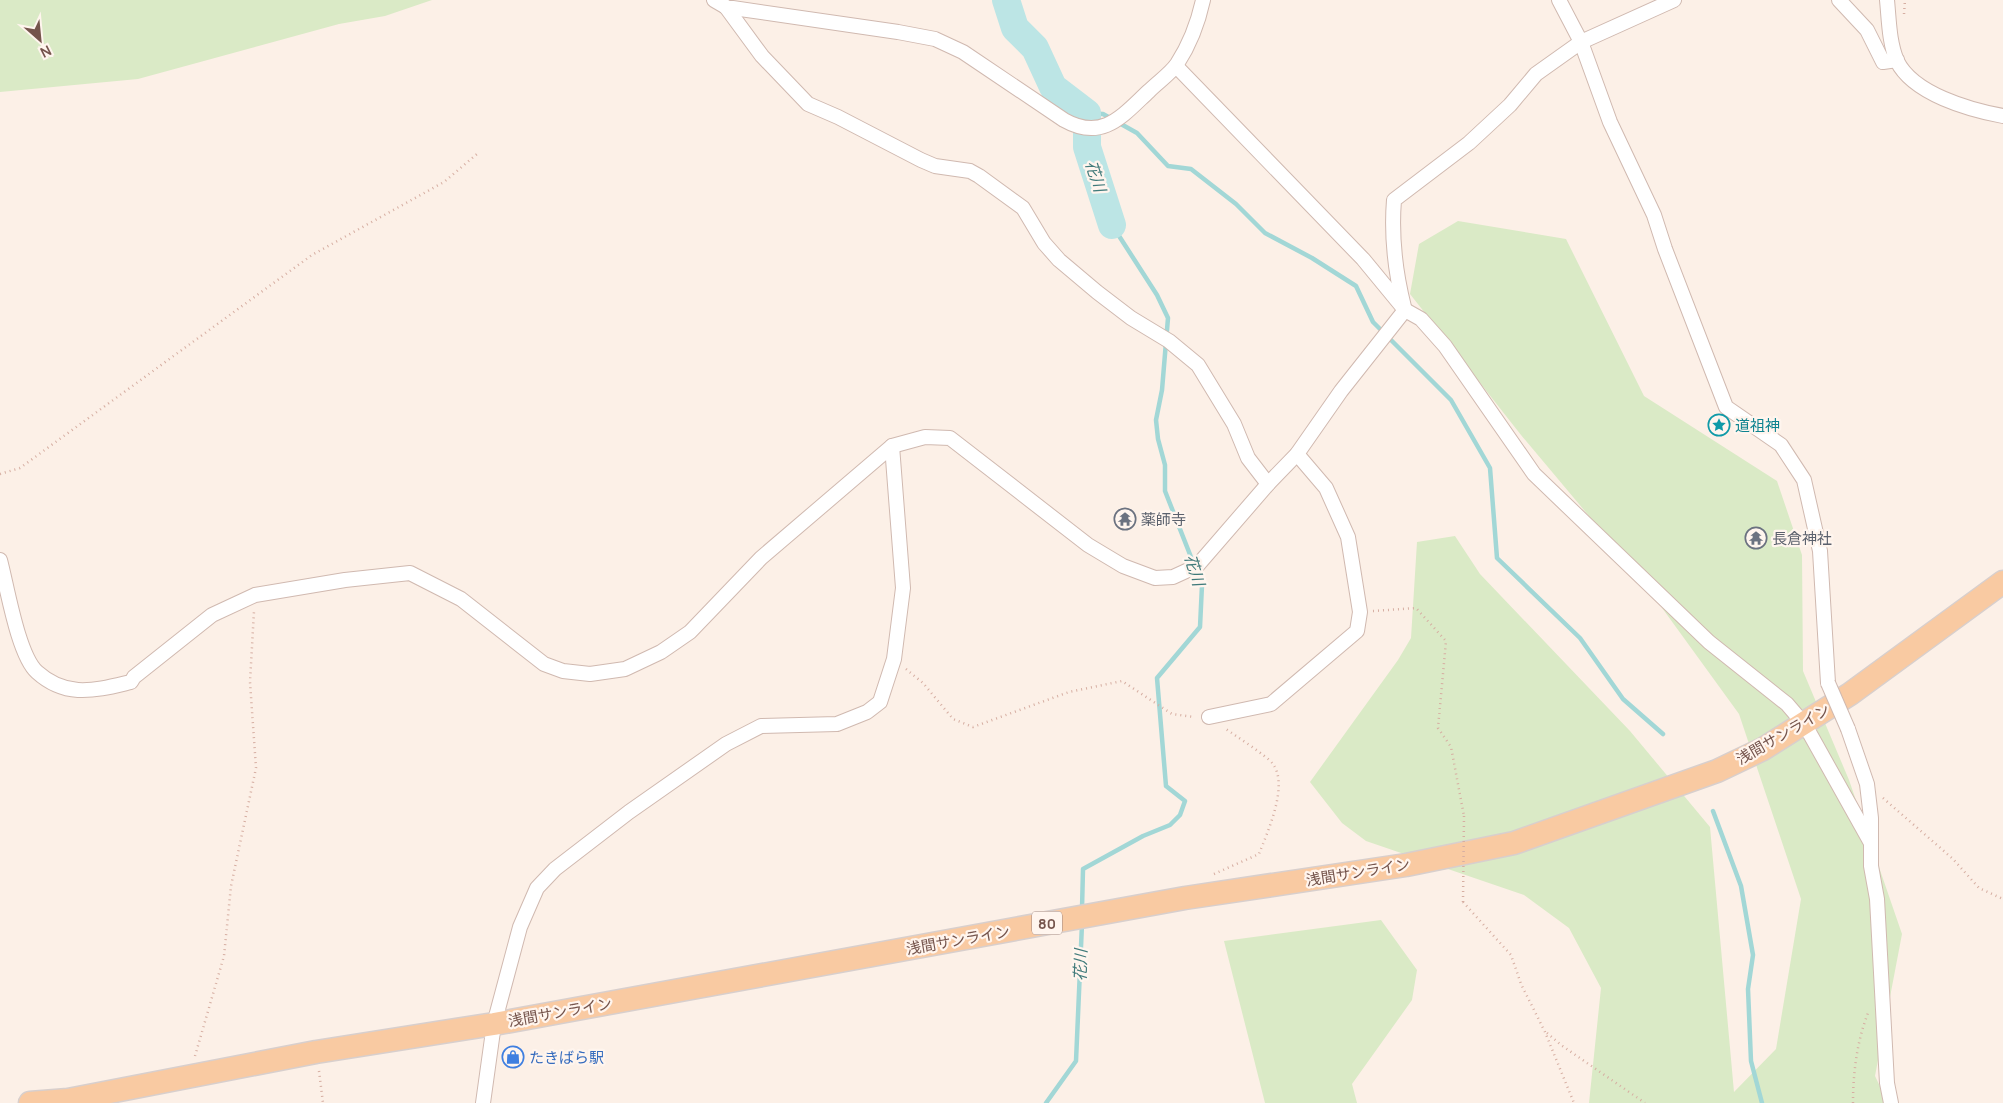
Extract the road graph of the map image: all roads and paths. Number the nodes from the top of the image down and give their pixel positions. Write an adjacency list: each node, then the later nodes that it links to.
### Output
1 (714, 0): 7 (street)
2 (1203, 0): 10 (street)
3 (1559, 0): 8 (street)
4 (1674, 0): 8 (street)
5 (1839, 0): 9 (street)
6 (1887, 0): 9 (street)
7 (726, 7): 10 (street); 17 (street)
8 (1581, 42): 13 (street); 25 (street, bridge)
9 (1897, 60): 11 (street)
10 (1176, 66): 13 (street)
11 (2003, 116)
12 (477, 154): 16 (path)
13 (1405, 310): 15 (street); 24 (street)
14 (892, 446): 17 (street); 20 (street); 22 (street)
15 (1297, 454): 17 (street); 21 (street)
16 (0, 474)
17 (1268, 484)
18 (0, 560): 20 (street)
19 (2003, 582): 24 (main road, 浅間サンライン / 80)
20 (255, 595): 33 (path)
21 (1360, 612): 23 (street); 31 (path, bridge)
22 (894, 659): 23 (path); 30 (street)
23 (1209, 717): 27 (path)
24 (1805, 725): 26 (street); 30 (main road, 浅間サンライン / 80)
25 (1867, 784): 26 (street); 28 (path)
26 (1871, 843): 29 (street)
27 (1209, 876)
28 (2003, 899)
29 (1882, 982): 39 (path); 40 (street)
30 (494, 1024): 32 (main road, 浅間サンライン / 80); 36 (street)
31 (1545, 1032): 37 (path); 38 (path)
32 (316, 1052): 33 (main road, 浅間サンライン / 80); 35 (path)
33 (189, 1078): 34 (main road, 浅間サンライン / 80)
34 (30, 1103)
35 (324, 1103)
36 (483, 1103)
37 (1574, 1103)
38 (1645, 1103)
39 (1853, 1103)
40 (1891, 1103)

